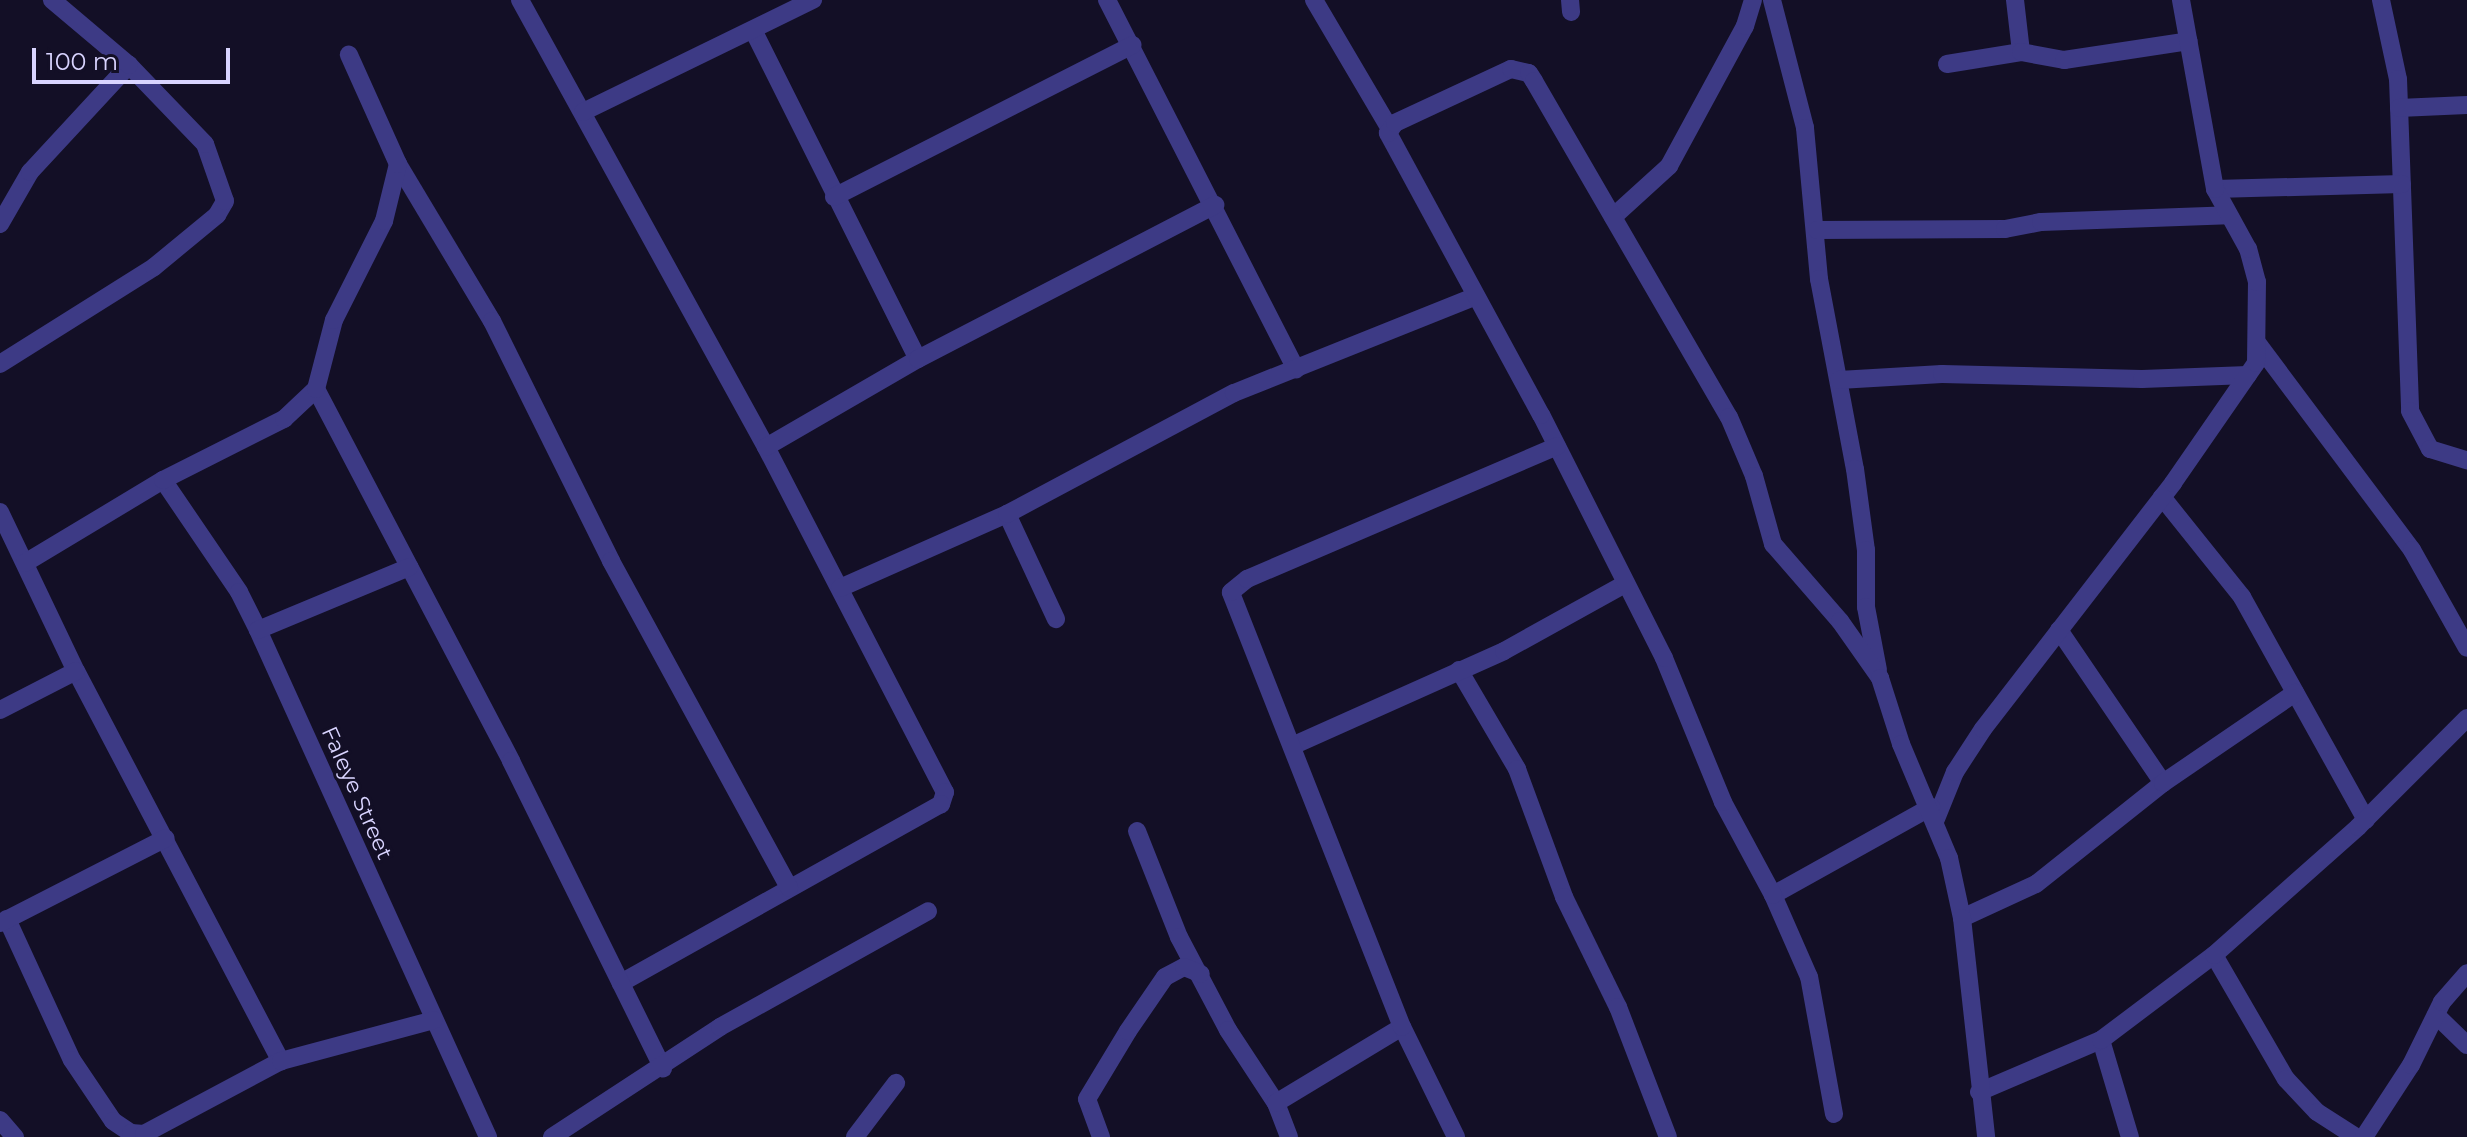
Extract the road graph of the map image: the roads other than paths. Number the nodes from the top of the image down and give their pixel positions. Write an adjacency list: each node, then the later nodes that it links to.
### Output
1 (52, 0): 17 (street)
2 (520, 0): 20 (street)
3 (813, 0): 11 (street)
4 (1107, 0): 13 (street)
5 (1314, 0): 21 (street)
6 (1753, 0): 28 (street)
7 (1772, 0): 30 (street)
8 (2015, 0): 14 (street)
9 (2181, 0): 12 (street)
10 (2381, 0): 19 (street)
11 (753, 30): 20 (street); 25 (street)
12 (2189, 41): 14 (street); 24 (street)
13 (1132, 45): 25 (street); 26 (street)
14 (2021, 52): 16 (street)
15 (349, 55): 22 (street)
16 (1947, 64)
17 (129, 65): 29 (street); 34 (street)
18 (2467, 105): 19 (street)
19 (2399, 108): 23 (street)
20 (583, 112): 40 (street)
21 (1390, 129): 28 (street); 31 (street)
22 (398, 164): 38 (street); 68 (street)
23 (2402, 184): 24 (street); 41 (street)
24 (2215, 189): 27 (street)
25 (834, 197): 33 (street)
26 (1215, 205): 33 (street); 35 (street)
27 (2228, 215): 30 (street); 32 (street)
28 (1613, 217): 52 (street)
29 (0, 224)
30 (1817, 230): 37 (street)
31 (1474, 297): 35 (street); 39 (street)
32 (2258, 344): 36 (street); 55 (street)
33 (918, 359): 40 (street)
34 (0, 364)
35 (1296, 369): 45 (street)
36 (2248, 375): 37 (street); 43 (street)
37 (1839, 380): 50 (street)
38 (316, 389): 42 (street); 47 (street)
39 (1557, 446): 48 (street); 62 (street)
40 (766, 447): 49 (street)
41 (2467, 460)
42 (163, 480): 46 (street); 53 (street, Faleye Street)
43 (2162, 497): 54 (street); 59 (street)
44 (0, 512): 46 (street)
45 (1007, 514): 49 (street); 51 (street)
46 (25, 563): 57 (street)
47 (409, 567): 53 (street); 76 (street)
48 (1625, 584): 56 (street); 69 (street)
49 (840, 588): 68 (street)
50 (1866, 607): 52 (street); 58 (street)
51 (1056, 619)
52 (1840, 621): 58 (street)
53 (258, 630): 78 (street, Faleye Street)
54 (2059, 630): 63 (street); 64 (street)
55 (2467, 648)
56 (1459, 670): 62 (street); 96 (street)
57 (76, 671): 60 (street); 67 (street)
58 (1880, 678): 64 (street)
59 (2295, 693): 63 (street); 65 (street)
60 (0, 710)
61 (2467, 718): 65 (street)
62 (1292, 746): 79 (street)
63 (2163, 783): 71 (street)
64 (1934, 813): 69 (street); 71 (street)
65 (2366, 820): 73 (street)
66 (1137, 831): 75 (street)
67 (166, 838): 72 (street); 82 (street)
68 (789, 888): 76 (street)
69 (1773, 895): 87 (street)
70 (928, 911): 83 (street)
71 (1962, 918): 85 (street)
72 (4, 921): 82 (street)
73 (2214, 955): 80 (street); 99 (street)
74 (2467, 973): 77 (street)
75 (1201, 974): 86 (street); 93 (street)
76 (621, 983): 83 (street)
77 (2436, 1015): 81 (street); 100 (street)
78 (434, 1020): 82 (street); 90 (street, Faleye Street)
79 (1402, 1027): 86 (street); 95 (street)
80 (2101, 1040): 85 (street); 98 (street)
81 (2467, 1045)
82 (281, 1061)
83 (663, 1068): 91 (street)
84 (896, 1083): 92 (street)
85 (1979, 1092): 97 (street)
86 (1276, 1103): 94 (street)
87 (1834, 1114)
88 (0, 1120): 89 (street)
89 (15, 1137)
90 (488, 1137)
91 (552, 1137)
92 (855, 1137)
93 (1101, 1137)
94 (1289, 1137)
95 (1456, 1137)
96 (1668, 1137)
97 (1986, 1137)
98 (2130, 1137)
99 (2356, 1137)
100 (2364, 1137)

